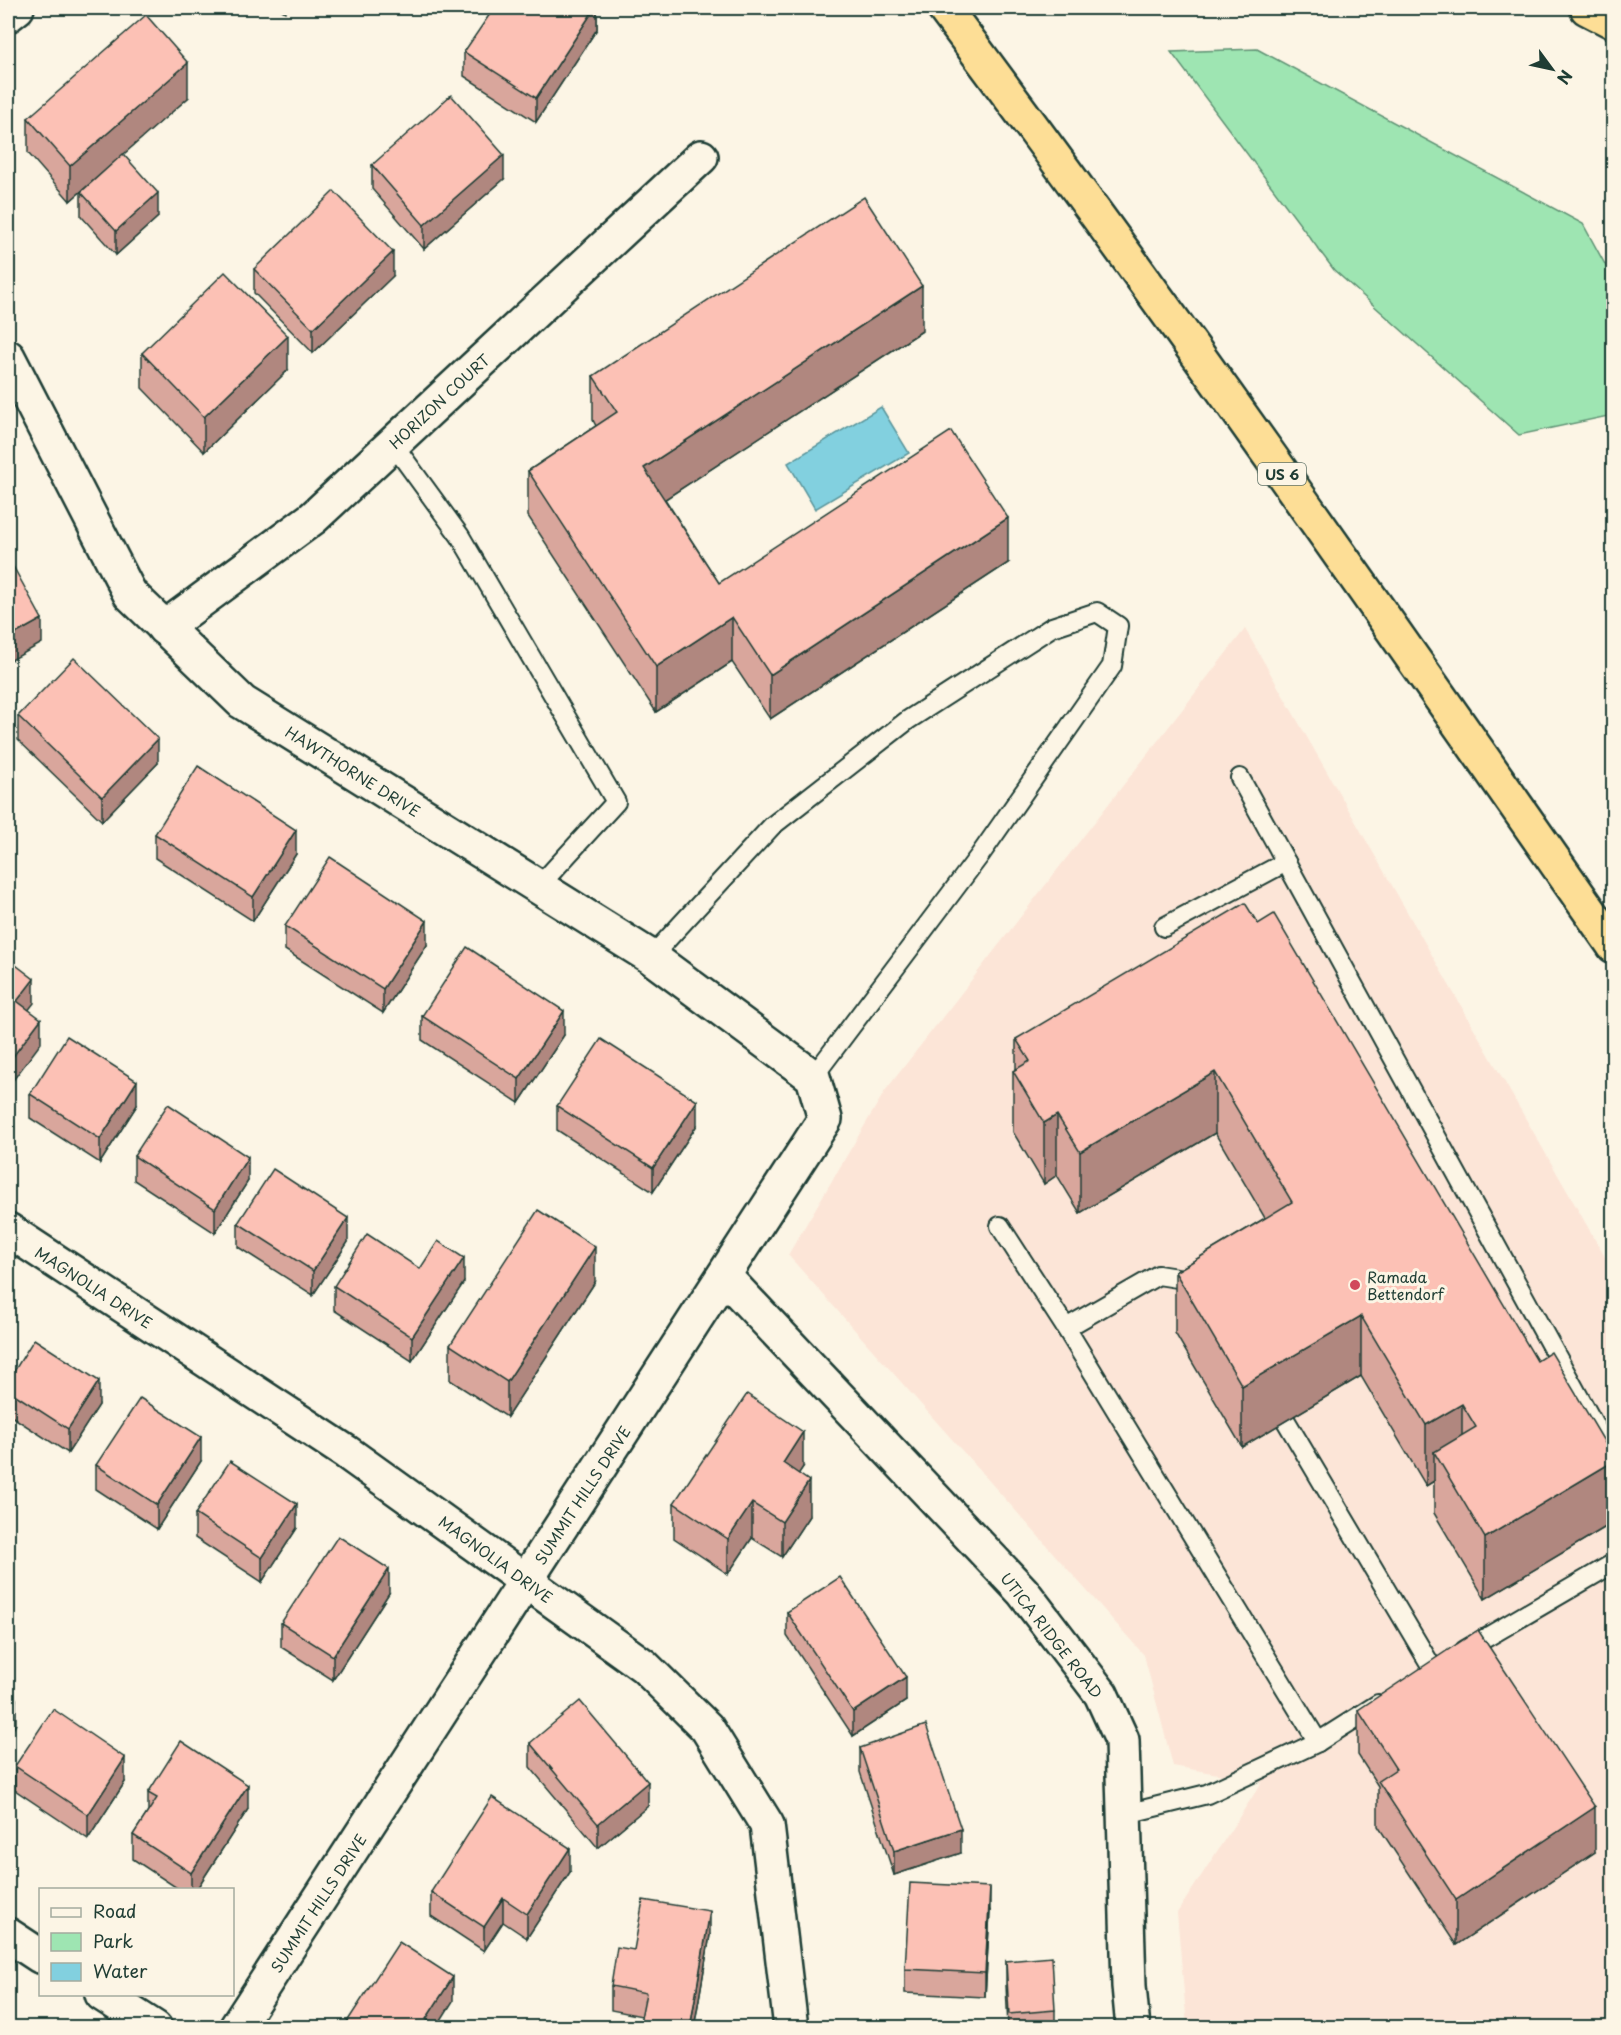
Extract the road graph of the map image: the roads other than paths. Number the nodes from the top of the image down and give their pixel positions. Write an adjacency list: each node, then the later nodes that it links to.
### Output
1 (17, 8): 4 (street)
2 (944, 8): 14 (highway, US 6)
3 (1587, 8): 5 (highway)
4 (8, 15)
5 (1614, 22)
6 (700, 157): 8 (street, HORIZON COURT)
7 (8, 357): 9 (street, HAWTHORNE DRIVE)
8 (393, 444): 9 (street, HORIZON COURT); 12 (lane)
9 (164, 628): 12 (street, HAWTHORNE DRIVE)
10 (1240, 778): 11 (lane)
11 (1286, 862): 13 (lane); 23 (lane)
12 (538, 887): 15 (street, HAWTHORNE DRIVE)
13 (1164, 927)
14 (1614, 946)
15 (651, 957): 16 (street, HAWTHORNE DRIVE); 16 (lane)
16 (813, 1077): 19 (street, SUMMIT HILLS DRIVE)
17 (1000, 1226): 21 (lane)
18 (8, 1230): 25 (street, MAGNOLIA DRIVE)
19 (724, 1276): 25 (street, SUMMIT HILLS DRIVE); 30 (street, UTICA RIDGE ROAD)
20 (1210, 1301): 21 (lane)
21 (1066, 1328): 29 (lane)
22 (1286, 1421): 26 (lane)
23 (1614, 1461)
24 (1614, 1563): 26 (lane)
25 (526, 1581): 35 (street, SUMMIT HILLS DRIVE); 36 (street, MAGNOLIA DRIVE)
26 (1443, 1663): 27 (lane)
27 (1414, 1682)
28 (1395, 1694): 29 (lane)
29 (1318, 1742): 30 (lane)
30 (1126, 1814): 37 (street, UTICA RIDGE ROAD)
31 (8, 1935): 32 (street)
32 (39, 1955)
33 (104, 1996): 34 (street)
34 (155, 2028)
35 (236, 2028)
36 (791, 2028)
37 (1133, 2028)

